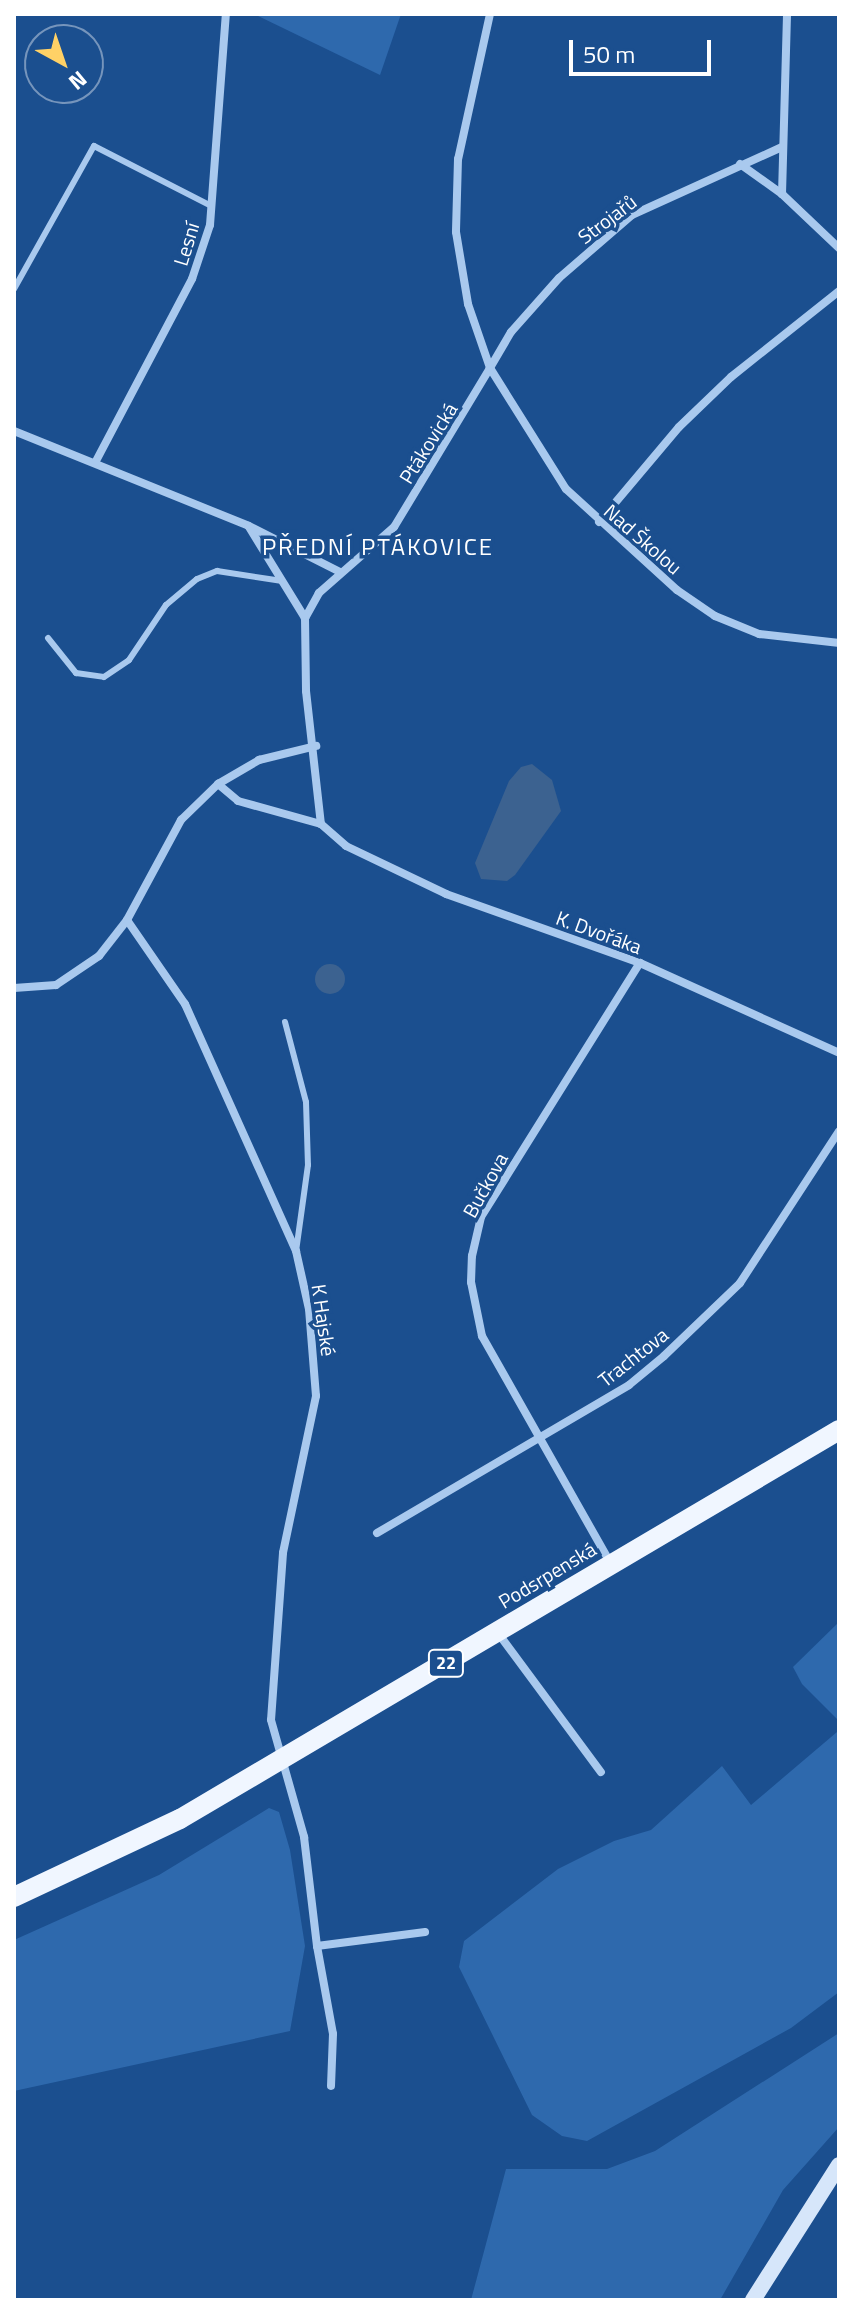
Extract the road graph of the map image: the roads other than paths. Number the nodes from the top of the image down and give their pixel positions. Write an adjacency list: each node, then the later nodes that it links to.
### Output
1 (226, 14): 7 (street, Lesní)
2 (490, 14): 11 (street)
3 (787, 14): 4 (street)
4 (782, 147): 5 (street, Strojařů); 6 (street)
5 (740, 164): 6 (street); 11 (street, Strojařů)
6 (782, 194): 8 (street)
7 (211, 206): 9 (lane); 13 (street, Lesní)
8 (839, 248)
9 (14, 289)
10 (839, 291): 14 (street)
11 (490, 368): 14 (street, Nad Školou); 16 (street, Ptákovická)
12 (14, 431): 13 (street)
13 (96, 461): 15 (street)
14 (599, 522): 20 (street, Nad Školou)
15 (249, 526): 16 (street); 17 (street)
16 (340, 572): 18 (street, Ptákovická)
17 (282, 581): 18 (street); 19 (lane)
18 (305, 618): 21 (street)
19 (48, 638)
20 (839, 643)
21 (316, 746): 22 (street); 23 (street)
22 (218, 784): 23 (street); 24 (street)
23 (321, 824): 25 (street, K. Dvořáka)
24 (127, 920): 26 (street); 30 (street, K Hajské)
25 (640, 963): 28 (street, K. Dvořáka); 32 (street, Bučkova)
26 (14, 988)
27 (285, 1022): 30 (lane)
28 (839, 1053)
29 (839, 1131): 32 (street, Trachtova)
30 (296, 1251): 36 (street, K Hajské)
31 (839, 1430): 34 (main road, Podsrpenská / 22)
32 (538, 1440): 33 (street, Trachtova); 34 (street, Bučkova)
33 (377, 1533)
34 (611, 1564): 35 (main road, Podsrpenská / 22)
35 (497, 1632): 36 (main road, Podsrpenská / 22); 37 (street)
36 (280, 1761): 38 (main road, 22); 40 (street, K Hajské)
37 (601, 1772)
38 (14, 1897)
39 (425, 1932): 40 (street)
40 (317, 1946): 41 (street, K Hajské)
41 (331, 2086)
42 (839, 2165): 43 (street)
43 (753, 2300)

